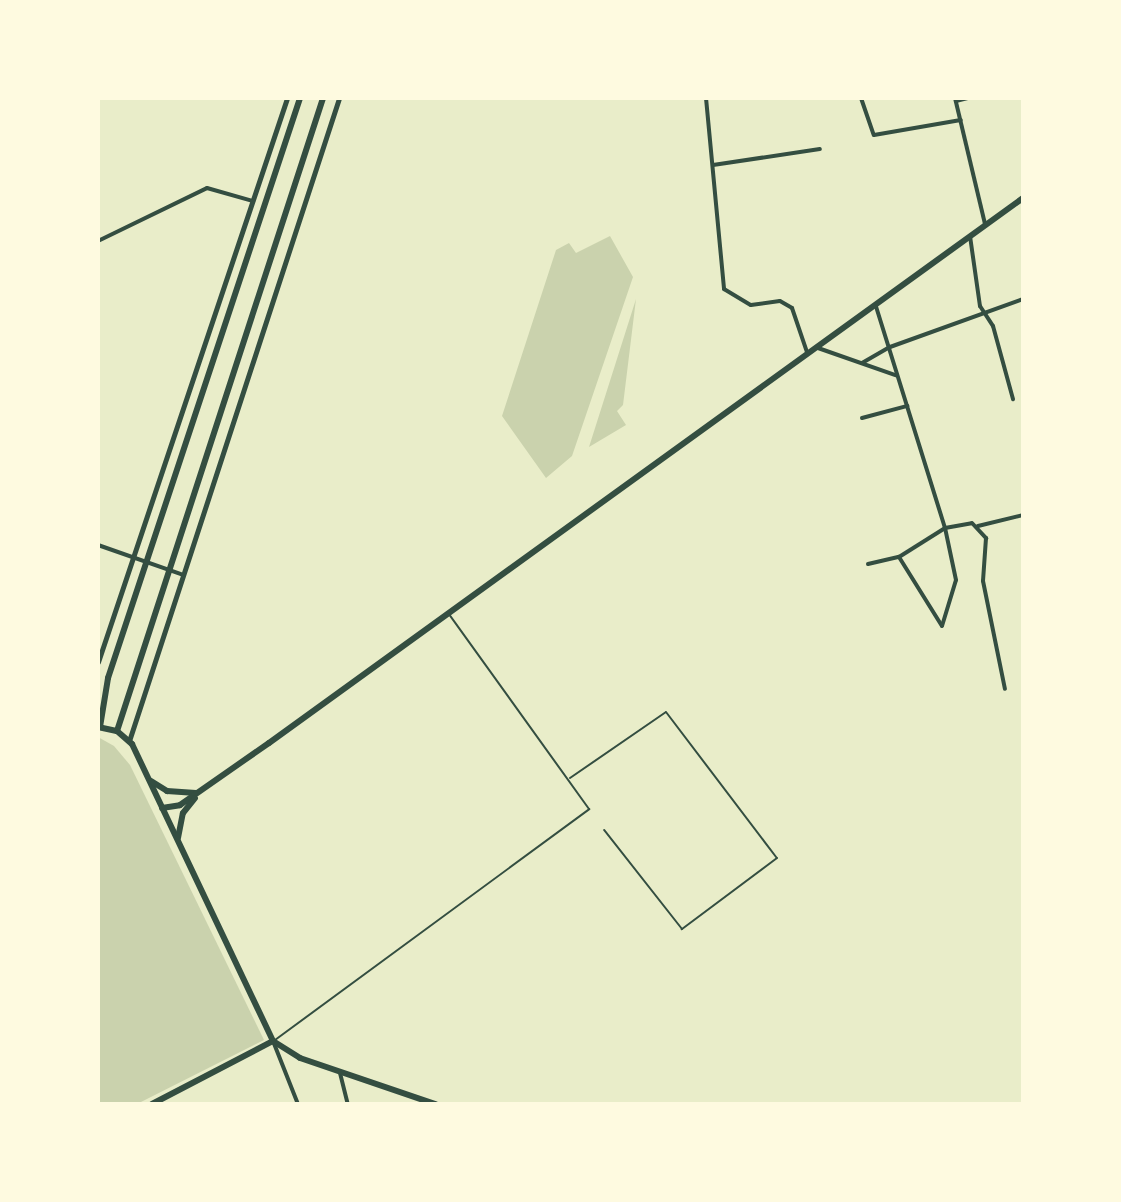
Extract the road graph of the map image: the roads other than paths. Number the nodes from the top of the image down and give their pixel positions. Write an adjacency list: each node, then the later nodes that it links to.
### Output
1 (287, 98): 13 (street)
2 (300, 98): 34 (main road)
3 (323, 98): 36 (main road)
4 (339, 98): 37 (street)
5 (706, 98): 11 (street)
6 (861, 98): 9 (street)
7 (968, 98): 8 (street)
8 (955, 100): 9 (street)
9 (961, 120): 14 (street)
10 (820, 149): 11 (street)
11 (713, 165): 22 (street)
12 (1023, 198): 14 (main road)
13 (253, 201): 16 (street); 33 (street)
14 (985, 225): 15 (main road)
15 (970, 236): 18 (main road); 19 (street)
16 (98, 241)
17 (1023, 299): 19 (street)
18 (875, 304): 20 (main road); 21 (street)
19 (982, 312): 21 (street); 25 (street)
20 (816, 347): 22 (main road); 23 (street)
21 (890, 347): 23 (street); 24 (street)
22 (807, 353): 38 (main road)
23 (862, 363): 24 (street)
24 (895, 375): 26 (street)
25 (1013, 399)
26 (907, 406): 27 (street); 30 (street)
27 (862, 418)
28 (1023, 515): 29 (street)
29 (978, 526): 30 (street); 40 (street)
30 (945, 528): 32 (street); 32 (street)
31 (98, 545): 33 (street)
32 (899, 557): 35 (street)
33 (134, 558): 34 (street); 39 (street)
34 (147, 562): 36 (street); 41 (main road)
35 (868, 564)
36 (167, 569): 37 (street); 42 (main road)
37 (181, 574): 43 (street)
38 (449, 613): 45 (lane); 46 (main road)
39 (98, 662)
40 (1005, 689)
41 (99, 727): 42 (main road)
42 (117, 731): 43 (main road)
43 (129, 741): 44 (main road)
44 (149, 779): 46 (main road); 47 (main road)
45 (568, 779): 48 (lane); 50 (lane)
46 (200, 792): 47 (main road); 49 (main road)
47 (162, 808): 49 (main road)
48 (604, 830)
49 (182, 853): 50 (main road)
50 (273, 1041): 51 (main road); 52 (main road); 53 (street)
51 (340, 1073): 54 (street); 55 (main road)
52 (152, 1104)
53 (298, 1104)
54 (348, 1104)
55 (435, 1104)

